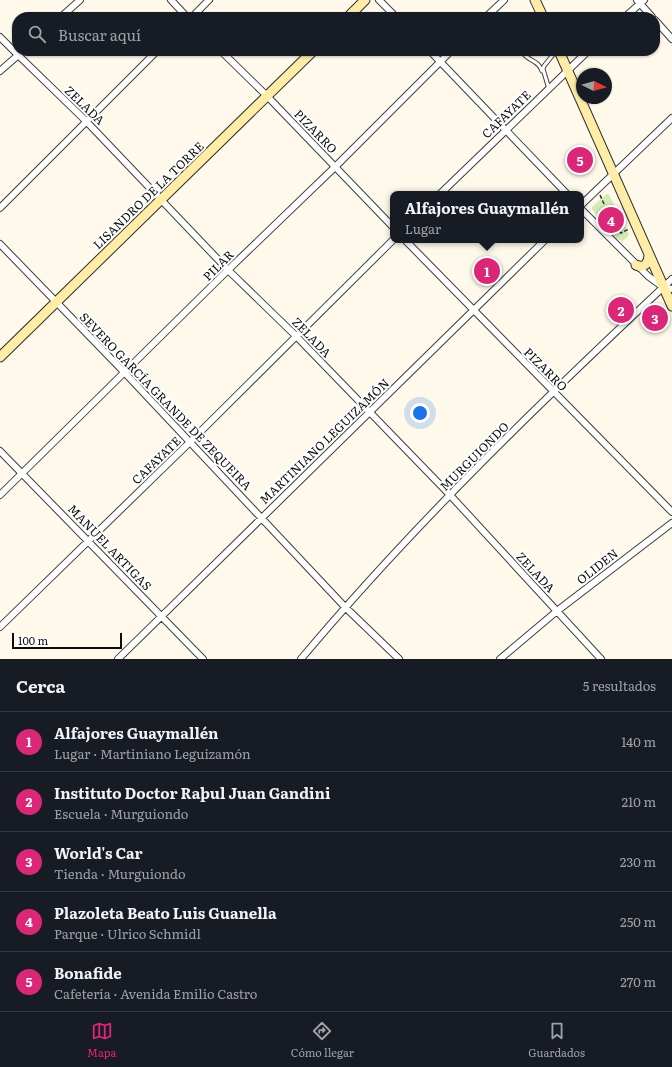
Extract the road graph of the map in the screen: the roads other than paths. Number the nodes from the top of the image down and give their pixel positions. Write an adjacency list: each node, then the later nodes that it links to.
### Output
1 (80, 0): 9 (street)
2 (171, 0): 11 (street)
3 (209, 0): 12 (street)
4 (365, 0): 13 (street)
5 (379, 0): 14 (street)
6 (504, 0): 15 (street)
7 (536, 0): 16 (street)
8 (640, 1): 17 (street); 18 (street)
9 (73, 2): 10 (street)
10 (65, 12)
11 (182, 12)
12 (197, 12)
13 (353, 12)
14 (391, 12)
15 (491, 12)
16 (541, 12)
17 (630, 12)
18 (648, 12)
19 (660, 26): 21 (street)
20 (0, 36): 22 (street, ZELADA)
21 (672, 39)
22 (12, 46)
23 (17, 56): 36 (street)
24 (23, 56): 41 (street, ZELADA)
25 (152, 56): 41 (street)
26 (226, 56): 39 (street, PIZARRO)
27 (308, 56): 39 (street, LISANDRO DE LA TORRE)
28 (435, 56): 34 (street)
29 (446, 56): 34 (street, PILAR)
30 (526, 56): 37 (lane)
31 (553, 56): 37 (lane)
32 (561, 56): 35 (street)
33 (583, 56): 35 (street, CAFAYATE)
34 (440, 61): 42 (street); 43 (street, PILAR)
35 (568, 70): 38 (street, CAFAYATE); 44 (street)
36 (0, 71)
37 (542, 72): 38 (lane)
38 (549, 89): 42 (street, CAFAYATE)
39 (267, 96): 43 (street, PIZARRO); 47 (street, LISANDRO DE LA TORRE)
40 (672, 118): 44 (street)
41 (86, 121): 47 (street, ZELADA); 49 (street)
42 (507, 129): 45 (street, CAFAYATE); 46 (street)
43 (335, 167): 51 (street, PIZARRO); 58 (street, PILAR)
44 (613, 173): 48 (street); 56 (street)
45 (443, 191)
46 (564, 191)
47 (162, 198): 58 (street, ZELADA); 61 (street, LISANDRO DE LA TORRE)
48 (584, 202)
49 (0, 208)
50 (584, 212): 57 (street)
51 (390, 224)
52 (390, 243): 64 (street, CAFAYATE)
53 (408, 243): 63 (street, PIZARRO)
54 (542, 243): 63 (street, MARTINIANO LEGUIZAMÓN)
55 (0, 244): 61 (street, SEVERO GARCÍA GRANDE DE ZEQUEIRA)
56 (649, 255): 57 (street); 60 (street)
57 (636, 265): 60 (street)
58 (228, 270): 64 (street, ZELADA); 66 (street, PILAR)
59 (672, 279): 60 (street, MURGUIONDO)
60 (668, 288): 62 (street); 67 (street, MURGUIONDO)
61 (55, 302): 65 (street, LISANDRO DE LA TORRE); 66 (street, SEVERO GARCÍA GRANDE DE ZEQUEIRA)
62 (672, 306)
63 (474, 311): 67 (street, PIZARRO); 68 (street, MARTINIANO LEGUIZAMÓN)
64 (296, 336): 68 (street, ZELADA); 69 (street, CAFAYATE)
65 (0, 357)
66 (125, 373): 69 (street, SEVERO GARCÍA GRANDE DE ZEQUEIRA); 71 (street, PILAR)
67 (554, 392): 73 (street, MURGUIONDO); 74 (street, PIZARRO)
68 (369, 412): 73 (street, ZELADA); 75 (street, MARTINIANO LEGUIZAMÓN)
69 (190, 442): 75 (street, SEVERO GARCÍA GRANDE DE ZEQUEIRA); 77 (street, CAFAYATE)
70 (0, 451): 71 (street, MANUEL ARTIGAS)
71 (22, 473): 72 (street, PILAR); 77 (street, MANUEL ARTIGAS)
72 (0, 495)
73 (450, 495): 78 (street, MURGUIONDO); 79 (street, ZELADA)
74 (672, 512)
75 (262, 518): 78 (street, SEVERO GARCÍA GRANDE DE ZEQUEIRA); 80 (street, MARTINIANO LEGUIZAMÓN)
76 (672, 523): 79 (street, OLIDEN)
77 (89, 541): 80 (street, MANUEL ARTIGAS); 81 (street, CAFAYATE)
78 (345, 607): 84 (street, MURGUIONDO); 85 (street, SEVERO GARCÍA GRANDE DE ZEQUEIRA)
79 (557, 611): 86 (street, OLIDEN); 87 (street, ZELADA)
80 (162, 617): 82 (street, MARTINIANO LEGUIZAMÓN); 83 (street, MANUEL ARTIGAS)
81 (0, 627)
82 (118, 659)
83 (203, 659)
84 (301, 659)
85 (399, 659)
86 (500, 659)
87 (601, 659)

